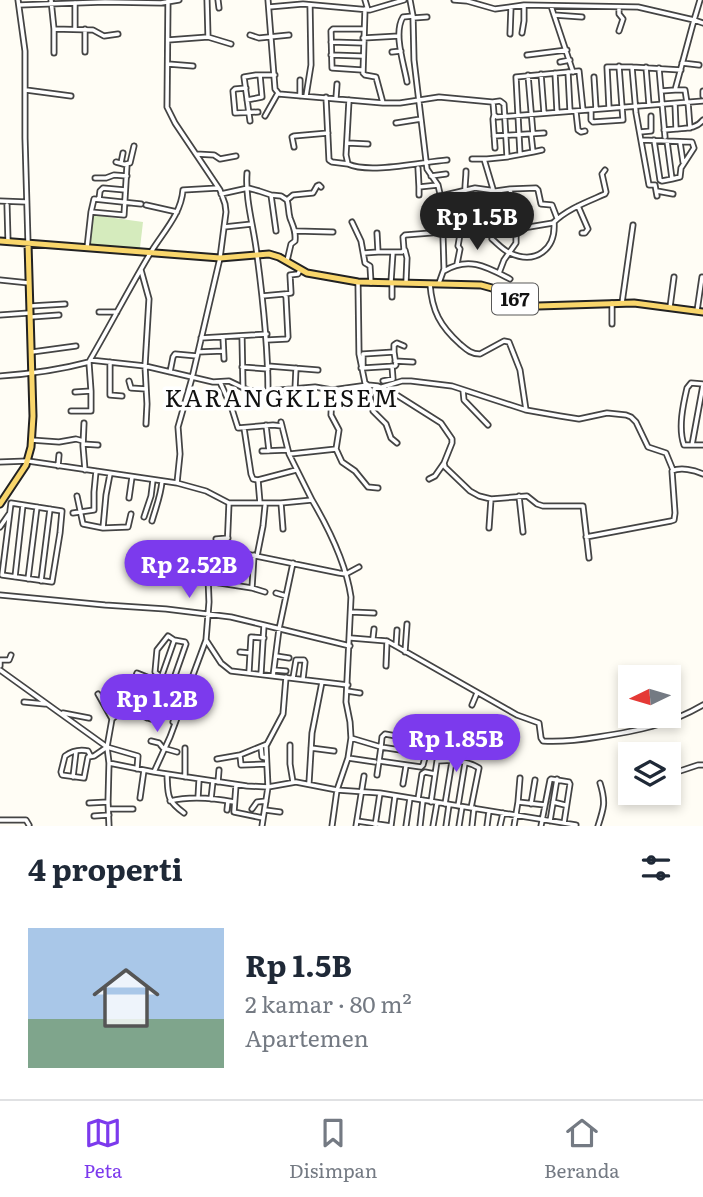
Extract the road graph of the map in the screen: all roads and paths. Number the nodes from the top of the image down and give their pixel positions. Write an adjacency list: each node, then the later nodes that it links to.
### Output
1 (179, 0): 14 (street)
2 (207, 0): 45 (street)
3 (218, 0): 26 (street)
4 (268, 0): 24 (street)
5 (365, 0): 27 (street)
6 (404, 0): 27 (street)
7 (411, 0): 29 (street)
8 (454, 0): 9 (street)
9 (467, 0): 20 (street)
10 (486, 0): 20 (street)
11 (564, 0): 22 (street)
12 (700, 0): 32 (street)
13 (105, 1): 14 (street); 17 (street)
14 (168, 1): 47 (street)
15 (51, 2): 16 (street); 17 (street); 34 (street)
16 (19, 3): 82 (street)
17 (75, 3): 35 (street)
18 (522, 4): 21 (street); 25 (street); 39 (street)
19 (310, 5): 24 (street); 27 (street); 89 (street)
20 (487, 6): 25 (street)
21 (551, 6): 22 (street); 28 (street)
22 (564, 6): 23 (street)
23 (619, 6): 32 (street); 38 (street)
24 (269, 7): 46 (street)
25 (511, 7): 41 (street)
26 (219, 8)
27 (366, 10): 37 (street)
28 (555, 15): 31 (street); 51 (street)
29 (413, 17): 30 (street); 44 (street); 95 (street)
30 (427, 17)
31 (582, 17)
32 (694, 20): 33 (street); 61 (street)
33 (703, 23)
34 (54, 29): 35 (street); 55 (street)
35 (75, 29): 36 (street)
36 (85, 29): 40 (street); 53 (street)
37 (363, 29): 48 (street); 49 (street)
38 (619, 31)
39 (522, 33)
40 (118, 34)
41 (510, 34)
42 (250, 35): 46 (street)
43 (289, 35): 46 (street)
44 (399, 36): 48 (street); 52 (street)
45 (208, 37): 47 (street); 50 (street)
46 (271, 37): 75 (street)
47 (168, 40): 62 (street)
48 (363, 40): 49 (street); 58 (street)
49 (331, 42): 56 (street)
50 (231, 44)
51 (567, 50): 57 (street); 59 (street)
52 (401, 51): 54 (street); 79 (street)
53 (85, 52)
54 (392, 52)
55 (54, 53)
56 (331, 55): 58 (street); 69 (street)
57 (527, 55)
58 (362, 57): 69 (street)
59 (570, 60): 60 (street); 71 (street)
60 (560, 62)
61 (682, 63): 63 (street); 70 (street)
62 (168, 64): 64 (street); 145 (street)
63 (699, 65)
64 (193, 66)
65 (619, 66): 66 (street); 103 (street); 104 (street)
66 (632, 67): 67 (street); 101 (street)
67 (646, 67): 68 (street); 102 (street)
68 (659, 68): 70 (street); 84 (street)
69 (362, 70): 98 (street)
70 (681, 70): 83 (street)
71 (571, 72): 72 (street); 106 (street); 107 (street)
72 (555, 73): 73 (street); 109 (street)
73 (541, 74): 76 (street); 111 (street)
74 (260, 75): 75 (street); 81 (street); 93 (street)
75 (275, 75): 86 (street)
76 (528, 75): 113 (street); 116 (street)
77 (594, 77): 105 (street)
78 (300, 80): 88 (street)
79 (407, 82)
80 (337, 84): 91 (street)
81 (246, 88): 93 (street); 110 (street)
82 (26, 90): 87 (street); 185 (street)
83 (675, 90): 84 (street); 97 (street)
84 (661, 91): 100 (street)
85 (703, 91): 92 (street)
86 (278, 93): 88 (street); 114 (street)
87 (71, 96)
88 (300, 96): 89 (street)
89 (306, 96): 90 (street)
90 (326, 97): 91 (street); 127 (street)
91 (336, 98): 94 (street)
92 (703, 99): 97 (street)
93 (247, 100): 110 (street)
94 (349, 100): 98 (street); 137 (street)
95 (419, 101): 96 (street); 98 (street); 118 (street)
96 (493, 102): 112 (street); 115 (street)
97 (687, 102): 99 (street); 122 (street)
98 (383, 103)
99 (674, 104): 100 (street); 123 (street)
100 (662, 105): 102 (street); 124 (street)
101 (635, 106): 102 (street); 103 (street); 126 (street)
102 (649, 106)
103 (622, 107): 104 (street); 105 (street)
104 (609, 108): 105 (street)
105 (594, 109): 106 (street)
106 (583, 110): 107 (street)
107 (573, 111): 109 (street); 125 (street)
108 (258, 112): 110 (street)
109 (557, 112): 111 (street)
110 (249, 113): 120 (street)
111 (544, 113): 113 (street)
112 (494, 115): 115 (street); 130 (street)
113 (532, 115): 116 (street); 129 (street)
114 (265, 116)
115 (504, 116): 116 (street); 131 (street)
116 (517, 116): 132 (street)
117 (651, 116): 126 (street)
118 (421, 119): 121 (street); 153 (street)
119 (703, 120): 122 (street)
120 (250, 121)
121 (396, 123)
122 (690, 128): 123 (street)
123 (676, 129): 124 (street)
124 (664, 130): 133 (street)
125 (585, 131)
126 (639, 132): 134 (street)
127 (328, 133): 140 (street); 155 (street)
128 (544, 133): 129 (street)
129 (532, 134): 132 (street); 143 (street)
130 (494, 135): 131 (street); 141 (street)
131 (506, 135): 132 (street); 148 (street)
132 (519, 135): 146 (street)
133 (666, 139): 135 (street); 136 (street); 165 (street)
134 (642, 140): 135 (street); 167 (street)
135 (654, 141): 165 (street)
136 (680, 142): 156 (street); 156 (street)
137 (348, 143): 138 (street); 155 (street)
138 (368, 144)
139 (134, 146): 154 (street)
140 (294, 147)
141 (495, 148)
142 (542, 150): 143 (street)
143 (533, 152): 146 (street)
144 (123, 153): 154 (street)
145 (196, 154): 147 (street); 171 (street)
146 (520, 154): 148 (street)
147 (236, 156)
148 (507, 157): 150 (street)
149 (472, 159): 150 (street)
150 (484, 159): 176 (street)
151 (447, 160): 153 (street)
152 (116, 162): 154 (street)
153 (426, 162): 155 (street); 163 (street)
154 (124, 163): 162 (street)
155 (348, 164)
156 (683, 164): 165 (street)
157 (418, 167): 170 (street)
158 (605, 170): 188 (street)
159 (466, 171): 175 (street)
160 (247, 173): 172 (street)
161 (446, 174): 163 (street)
162 (127, 176): 164 (street); 174 (street)
163 (430, 176): 166 (street)
164 (95, 178)
165 (672, 179)
166 (438, 185): 170 (street); 181 (street)
167 (649, 185): 168 (street); 178 (street)
168 (642, 186)
169 (321, 187): 183 (street)
170 (419, 187): 180 (street)
171 (218, 188): 177 (street); 190 (street)
172 (246, 189): 177 (street); 179 (street); 196 (street)
173 (510, 189): 176 (street); 192 (street); 193 (street)
174 (125, 190): 182 (street); 186 (street)
175 (465, 190): 176 (street); 181 (street); 220 (street)
176 (495, 190): 191 (street)
177 (221, 194): 198 (street)
178 (673, 194)
179 (271, 195): 183 (street); 200 (street)
180 (419, 195)
181 (441, 196): 203 (street)
182 (99, 199): 186 (street); 189 (street)
183 (287, 200): 201 (street)
184 (0, 201): 185 (street)
185 (26, 202): 209 (street)
186 (125, 203): 189 (street); 190 (street)
187 (7, 205): 208 (street)
188 (578, 206): 192 (street); 205 (street)
189 (91, 212): 210 (street)
190 (177, 212): 214 (street)
191 (495, 219)
192 (556, 220): 199 (street); 216 (street)
193 (516, 221): 195 (street); 199 (street)
194 (352, 222): 215 (street)
195 (504, 222)
196 (252, 224): 198 (street); 217 (street)
197 (633, 225): 240 (street)
198 (224, 227): 218 (street)
199 (517, 229): 216 (street)
200 (276, 231)
201 (296, 231): 202 (street); 219 (street)
202 (333, 232)
203 (443, 232): 211 (street); 223 (street)
204 (377, 233): 212 (street)
205 (582, 233)
206 (492, 239): 216 (street)
207 (0, 241): 208 (main road, 167)
208 (8, 241): 209 (main road, 167)
209 (28, 243): 210 (main road, 167); 232 (main road)
210 (86, 248): 214 (main road, 167)
211 (404, 248): 213 (street); 231 (street)
212 (378, 252): 213 (street); 215 (street)
213 (393, 252): 230 (street)
214 (151, 253): 218 (main road, 167); 221 (street)
215 (364, 253): 233 (street)
216 (510, 253): 224 (street)
217 (257, 254): 218 (main road, 167); 219 (main road, 167); 237 (street)
218 (220, 258): 255 (street)
219 (287, 262): 222 (main road, 167)
220 (457, 264): 223 (street); 224 (street)
221 (141, 270): 246 (street); 268 (street)
222 (300, 270): 229 (main road, 167); 236 (street)
223 (444, 271): 235 (street)
224 (499, 273): 227 (street)
225 (674, 277): 242 (street)
226 (702, 277): 245 (street)
227 (510, 279)
228 (0, 280): 232 (street)
229 (358, 282): 233 (main road, 167); 250 (street)
230 (392, 282): 231 (main road, 167); 233 (main road, 167); 238 (street)
231 (406, 282): 234 (main road, 167)
232 (29, 283): 243 (main road)
233 (370, 283)
234 (430, 283): 235 (main road, 167); 294 (street)
235 (439, 283): 239 (main road, 167)
236 (285, 294): 237 (street); 256 (street)
237 (262, 296): 252 (street)
238 (392, 297)
239 (612, 303): 240 (main road, 167); 249 (street)
240 (622, 303): 242 (main road, 167)
241 (65, 304): 243 (street)
242 (670, 307): 245 (main road, 167)
243 (31, 312): 247 (street); 248 (street); 260 (main road)
244 (99, 312): 246 (street)
245 (700, 312)
246 (117, 313): 264 (street)
247 (0, 315)
248 (59, 315)
249 (612, 324)
250 (359, 328): 251 (street); 273 (street)
251 (365, 328)
252 (267, 334): 253 (street); 256 (street)
253 (242, 336): 254 (street); 270 (street)
254 (223, 337): 255 (street); 259 (street)
255 (201, 338): 262 (street)
256 (267, 340): 271 (street)
257 (76, 346): 260 (street)
258 (404, 346): 261 (street)
259 (223, 351): 262 (street); 263 (street)
260 (32, 352): 276 (main road)
261 (394, 352): 265 (street); 273 (street)
262 (197, 354): 275 (street); 278 (street)
263 (223, 359)
264 (89, 361): 266 (street); 276 (street); 290 (street)
265 (396, 361): 267 (street); 269 (street)
266 (110, 362): 268 (street); 293 (street)
267 (413, 362)
268 (145, 366): 275 (street); 286 (street)
269 (392, 366): 273 (street); 279 (street)
270 (242, 367): 271 (street); 285 (street)
271 (268, 367): 272 (street); 291 (street)
272 (296, 368): 274 (street); 287 (street)
273 (362, 368): 283 (street)
274 (318, 370)
275 (170, 372): 278 (street)
276 (33, 374): 277 (street); 301 (main road)
277 (0, 376)
278 (192, 378): 281 (street); 327 (street)
279 (383, 381)
280 (129, 382): 286 (street)
281 (221, 384): 285 (street); 300 (street)
282 (703, 384): 305 (street); 305 (street)
283 (368, 385): 284 (street); 288 (street); 303 (street)
284 (382, 387): 289 (street); 314 (street)
285 (243, 388): 291 (street)
286 (146, 389): 297 (street)
287 (295, 389): 288 (street); 291 (street)
288 (332, 390): 307 (street)
289 (463, 390): 294 (street); 299 (street)
290 (91, 391): 292 (street); 295 (street)
291 (268, 391)
292 (75, 393)
293 (122, 396)
294 (526, 410): 318 (street)
295 (71, 411)
296 (84, 423): 302 (street)
297 (146, 424)
298 (266, 425): 300 (street); 309 (street); 310 (street)
299 (488, 425)
300 (244, 428): 325 (street)
301 (32, 440): 302 (street); 312 (main road)
302 (83, 443): 304 (street); 316 (street)
303 (397, 443)
304 (97, 444)
305 (692, 445): 306 (street)
306 (703, 445)
307 (336, 449): 310 (street); 328 (street)
308 (261, 451): 309 (street)
309 (269, 451): 310 (street)
310 (288, 452): 317 (street)
311 (59, 455): 315 (street)
312 (28, 461): 313 (street); 315 (street); 329 (main road)
313 (0, 462)
314 (444, 463): 323 (street); 333 (street)
315 (58, 466): 316 (street)
316 (85, 470): 319 (street)
317 (296, 470): 325 (street); 334 (street)
318 (673, 470): 321 (street); 354 (street)
319 (96, 471): 320 (street); 345 (street)
320 (110, 474): 322 (street); 350 (street)
321 (703, 474)
322 (132, 477): 324 (street); 332 (street)
323 (429, 479)
324 (153, 480): 326 (street); 347 (street)
325 (258, 480): 339 (street)
326 (162, 481): 327 (street); 348 (street)
327 (177, 483): 335 (street)
328 (378, 488)
329 (6, 494): 336 (street); 338 (main road)
330 (77, 496): 345 (street)
331 (519, 496): 333 (street); 353 (street); 354 (street)
332 (129, 498)
333 (491, 499): 351 (street)
334 (312, 500): 337 (street); 365 (street)
335 (225, 502): 339 (street); 355 (street)
336 (11, 503): 340 (street); 343 (street)
337 (281, 503): 339 (street); 352 (street)
338 (0, 504)
339 (262, 504): 360 (street)
340 (23, 505): 341 (street); 367 (street)
341 (37, 507): 342 (street); 368 (street)
342 (50, 509): 369 (street); 369 (street)
343 (9, 513): 349 (street); 366 (street)
344 (73, 513): 345 (street)
345 (80, 513): 350 (street)
346 (131, 514): 350 (street)
347 (144, 517)
348 (152, 521)
349 (0, 527)
350 (103, 528)
351 (489, 528)
352 (283, 529)
353 (523, 532)
354 (586, 537): 361 (street)
355 (228, 538): 356 (street); 359 (street)
356 (216, 539)
357 (187, 549): 358 (street)
358 (207, 550): 359 (street); 370 (street)
359 (228, 551): 360 (street)
360 (256, 556): 362 (street); 372 (street)
361 (589, 558)
362 (293, 563): 365 (street); 376 (street)
363 (359, 567): 365 (street)
364 (219, 574): 371 (street)
365 (346, 574): 377 (street)
366 (1, 575): 367 (street)
367 (15, 577): 368 (street)
368 (28, 579): 369 (street)
369 (41, 581)
370 (207, 581): 371 (street); 379 (street)
371 (219, 583): 372 (street)
372 (252, 588): 373 (street)
373 (265, 592)
374 (276, 593): 376 (street)
375 (0, 595): 379 (street)
376 (286, 596): 382 (street)
377 (351, 612): 378 (street); 388 (street)
378 (374, 613)
379 (209, 615): 381 (street); 391 (street)
380 (407, 624): 396 (street)
381 (264, 625): 382 (street); 387 (street)
382 (279, 629): 393 (street); 399 (street)
383 (374, 629): 389 (street)
384 (397, 630): 394 (street)
385 (244, 636): 386 (street)
386 (251, 637): 387 (street); 397 (street)
387 (264, 638): 407 (street)
388 (350, 638): 389 (street); 393 (street)
389 (373, 638): 392 (street)
390 (174, 640): 409 (street); 409 (street); 413 (street)
391 (206, 640): 406 (street); 421 (street)
392 (387, 641): 394 (street); 402 (street)
393 (350, 646): 415 (street)
394 (396, 646): 396 (street)
395 (240, 652): 397 (street)
396 (405, 652): 418 (street)
397 (250, 653): 406 (street)
398 (10, 655): 401 (street)
399 (276, 656): 400 (street); 404 (street)
400 (289, 657)
401 (1, 660): 403 (street)
402 (386, 666)
403 (0, 668): 425 (street)
404 (274, 670): 405 (street); 408 (street)
405 (286, 671)
406 (249, 673): 407 (street)
407 (261, 674): 408 (street)
408 (273, 676): 410 (street)
409 (161, 677): 413 (street); 424 (street)
410 (286, 677): 411 (street); 439 (street)
411 (293, 678): 412 (street); 412 (street)
412 (303, 679): 414 (street)
413 (173, 681): 429 (street)
414 (322, 682): 415 (street); 446 (street)
415 (348, 685): 416 (street)
416 (347, 691): 420 (street); 437 (street)
417 (176, 692): 421 (street)
418 (477, 693): 427 (street); 428 (street)
419 (98, 694): 435 (street)
420 (360, 694)
421 (185, 695): 444 (street)
422 (140, 697): 422 (street); 424 (street); 432 (street)
423 (24, 702): 425 (street)
424 (153, 702): 429 (street); 434 (street)
425 (48, 704): 431 (street)
426 (179, 705): 430 (street)
427 (472, 705)
428 (703, 705)
429 (165, 706): 430 (street); 434 (street)
430 (177, 710): 436 (street)
431 (58, 712): 433 (street); 441 (street)
432 (135, 714): 434 (street); 435 (street)
433 (89, 718)
434 (147, 718)
435 (112, 719): 441 (street)
436 (173, 722)
437 (351, 738): 443 (street); 454 (street)
438 (151, 741): 444 (street)
439 (267, 744): 442 (street); 455 (street)
440 (290, 745): 478 (street)
441 (107, 747): 451 (street); 459 (street); 462 (street)
442 (261, 747): 452 (street); 455 (street)
443 (381, 747): 450 (street); 450 (street); 457 (street)
444 (165, 748): 449 (street); 466 (street)
445 (185, 748): 472 (street)
446 (311, 748): 448 (street); 480 (street)
447 (76, 751): 451 (street); 471 (street); 471 (street)
448 (334, 751)
449 (177, 752)
450 (426, 754): 461 (street)
451 (90, 755): 471 (street)
452 (240, 755): 453 (street); 455 (street)
453 (217, 758)
454 (348, 758): 457 (street); 484 (street)
455 (266, 761): 483 (street)
456 (452, 761): 458 (street); 468 (street); 502 (street)
457 (377, 762): 461 (street); 469 (street)
458 (465, 762): 506 (street); 508 (street)
459 (109, 763): 462 (street); 496 (street)
460 (703, 765): 465 (street)
461 (406, 766): 481 (street)
462 (137, 769): 463 (street)
463 (144, 770): 466 (street); 488 (street)
464 (219, 770): 477 (street)
465 (681, 770)
466 (154, 772): 467 (street)
467 (167, 774): 472 (street); 493 (street)
468 (435, 774): 492 (street); 498 (street)
469 (377, 775)
470 (364, 776): 485 (street)
471 (73, 777)
472 (185, 777): 475 (street)
473 (520, 778): 499 (street)
474 (557, 779): 500 (street); 504 (street); 526 (street)
475 (199, 780): 477 (street); 489 (street)
476 (535, 780): 503 (street)
477 (215, 782): 482 (street); 491 (street)
478 (293, 782): 480 (street); 483 (street)
479 (600, 783): 544 (street)
480 (309, 784): 484 (street)
481 (403, 784)
482 (236, 785): 483 (street); 497 (street)
483 (268, 786): 495 (street)
484 (337, 790): 485 (street); 532 (street)
485 (361, 791): 486 (street); 524 (street)
486 (380, 793): 487 (street); 528 (street)
487 (396, 795): 490 (street); 528 (street)
488 (140, 798)
489 (198, 798): 491 (street); 493 (street)
490 (410, 798): 492 (street); 533 (street)
491 (211, 799): 494 (street)
492 (420, 800): 498 (street); 534 (street)
493 (170, 801): 515 (street)
494 (228, 801): 497 (street); 511 (street)
495 (266, 801): 507 (street); 512 (street)
496 (108, 802): 501 (street); 509 (street)
497 (234, 802): 520 (street)
498 (434, 802): 502 (street); 535 (street)
499 (518, 802): 503 (street); 519 (street)
500 (553, 802): 505 (street); 525 (street)
501 (89, 803)
502 (447, 804): 506 (street); 536 (street)
503 (531, 804): 504 (street)
504 (545, 805): 523 (street)
505 (565, 805)
506 (460, 806): 508 (street); 537 (street)
507 (252, 808)
508 (473, 808): 513 (street); 538 (street)
509 (109, 809): 510 (street); 517 (street)
510 (133, 809)
511 (227, 810)
512 (265, 810): 514 (street); 520 (street)
513 (489, 811): 516 (street); 539 (street)
514 (280, 812)
515 (184, 813)
516 (503, 813): 519 (street); 540 (street)
517 (109, 815): 518 (street); 530 (street)
518 (94, 816)
519 (516, 816): 521 (street); 541 (street)
520 (263, 818): 531 (street)
521 (529, 818): 523 (street); 542 (street)
522 (0, 820): 527 (street)
523 (542, 820): 525 (street); 543 (street)
524 (357, 823): 528 (street)
525 (553, 823): 526 (street)
526 (564, 823): 529 (street)
527 (29, 825)
528 (376, 825)
529 (576, 825)
530 (110, 826)
531 (262, 826)
532 (332, 826)
533 (406, 826)
534 (419, 826)
535 (433, 826)
536 (446, 826)
537 (459, 826)
538 (472, 826)
539 (487, 826)
540 (500, 826)
541 (514, 826)
542 (528, 826)
543 (541, 826)
544 (598, 826)

